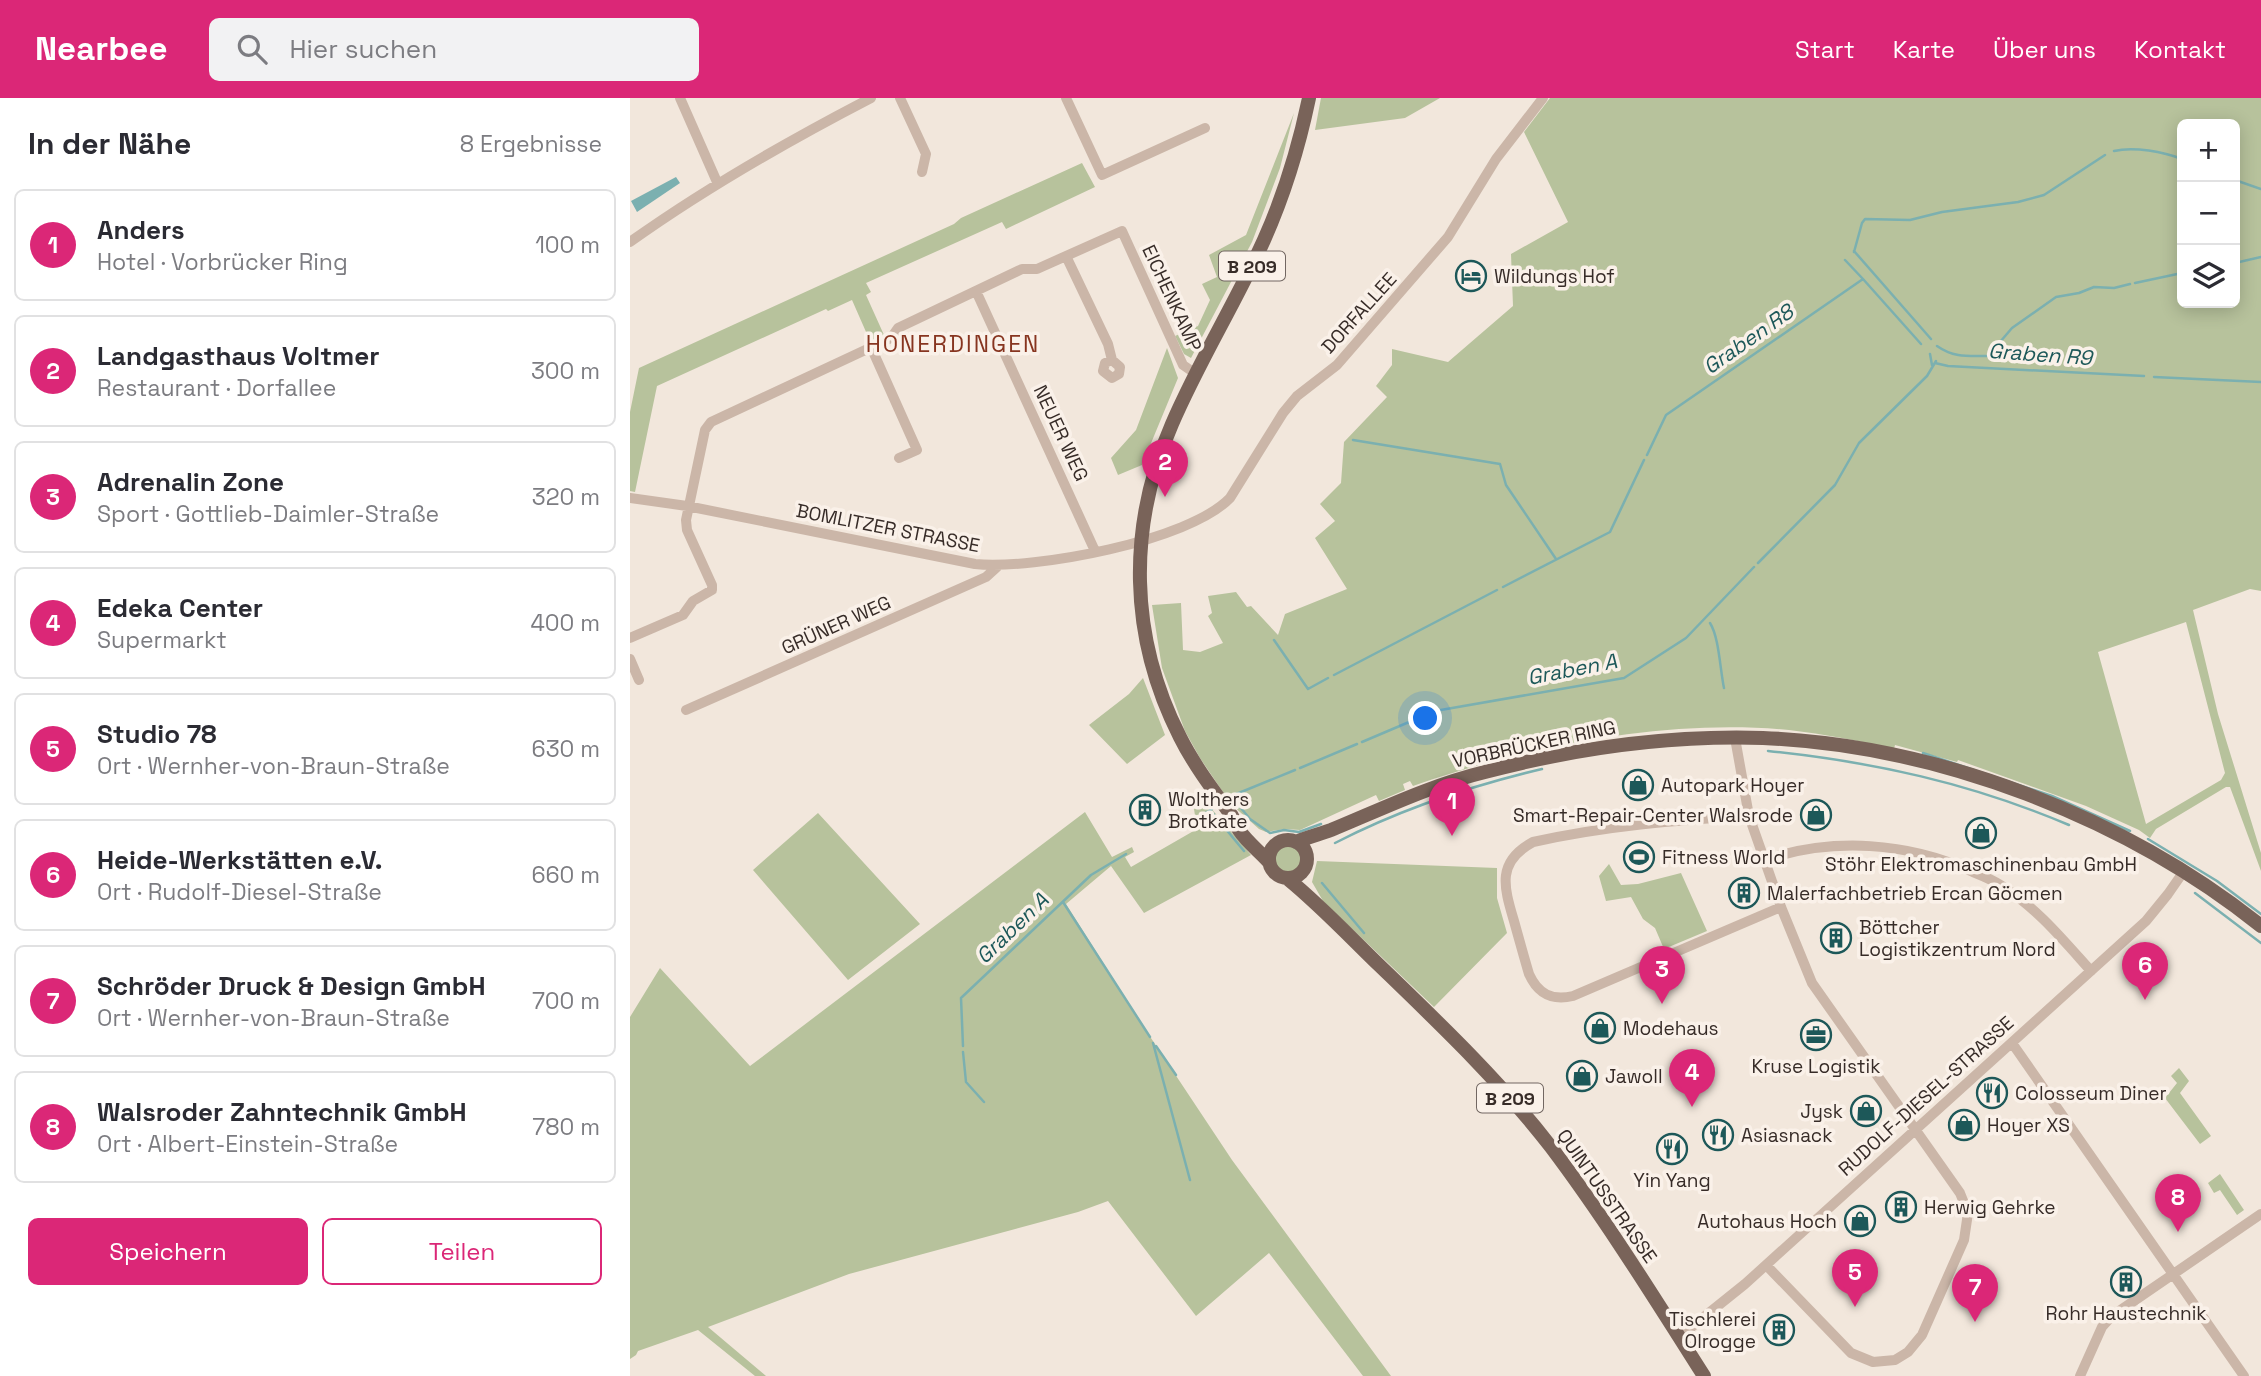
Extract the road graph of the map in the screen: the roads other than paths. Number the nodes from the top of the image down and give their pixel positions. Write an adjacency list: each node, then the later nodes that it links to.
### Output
1 (680, 98): 9 (street)
2 (871, 98): 9 (street)
3 (900, 98): 8 (street)
4 (1066, 98): 7 (street)
5 (1309, 98): 15 (main road, B 209)
6 (1543, 98): 19 (street, DORFALLEE)
7 (1205, 128)
8 (922, 172)
9 (717, 182): 10 (street)
10 (630, 242)
11 (1066, 256): 12 (street); 14 (street); 15 (street, EICHENKAMP)
12 (976, 291): 13 (street); 20 (street, NEUER WEG)
13 (870, 347): 16 (street); 18 (street)
14 (1112, 360)
15 (1196, 374): 19 (main road, B 209)
16 (899, 458)
17 (630, 498): 18 (street, BOMLITZER STRASSE)
18 (687, 506): 21 (street, BOMLITZER STRASSE); 23 (street)
19 (1140, 542): 20 (street, BOMLITZER STRASSE); 29 (main road, B 209)
20 (1095, 551): 21 (street, BOMLITZER STRASSE)
21 (997, 567): 26 (street, GRÜNER WEG)
22 (630, 624): 23 (street)
23 (633, 637)
24 (630, 659): 25 (street)
25 (639, 681)
26 (686, 710)
27 (1735, 738): 28 (street); 30 (main road, VORBRÜCKER RING); 36 (main road, VORBRÜCKER RING)
28 (1749, 817): 34 (street); 40 (street)
29 (1233, 818): 32 (main road, B 209); 35 (main road, B 209)
30 (1329, 831): 31 (main road, VORBRÜCKER RING); 33 (main road, VORBRÜCKER RING)
31 (1296, 842): 32 (main road); 33 (main road)
32 (1275, 844): 35 (main road)
33 (1306, 853): 37 (main road)
34 (1764, 860): 40 (street); 42 (street)
35 (1268, 861): 38 (main road, B 209)
36 (2184, 870): 41 (main road, VORBRÜCKER RING); 42 (street, RUDOLF-DIESEL-STRASSE)
37 (1303, 871): 38 (main road); 39 (main road, QUINTUSSTRASSE / B 209)
38 (1288, 879): 39 (main road, QUINTUSSTRASSE / B 209)
39 (1315, 901): 48 (main road, QUINTUSSTRASSE / B 209)
40 (1781, 907): 44 (street)
41 (2261, 926)
42 (2091, 971): 43 (street, RUDOLF-DIESEL-STRASSE)
43 (2012, 1043): 44 (street, RUDOLF-DIESEL-STRASSE); 47 (street)
44 (1916, 1129): 46 (street, RUDOLF-DIESEL-STRASSE); 46 (street)
45 (2261, 1214): 47 (street)
46 (1766, 1265): 48 (street, RUDOLF-DIESEL-STRASSE)
47 (2174, 1273): 50 (street); 51 (street)
48 (1679, 1337): 49 (main road, QUINTUSSTRASSE / B 209)
49 (1704, 1376)
50 (2080, 1376)
51 (2244, 1376)

